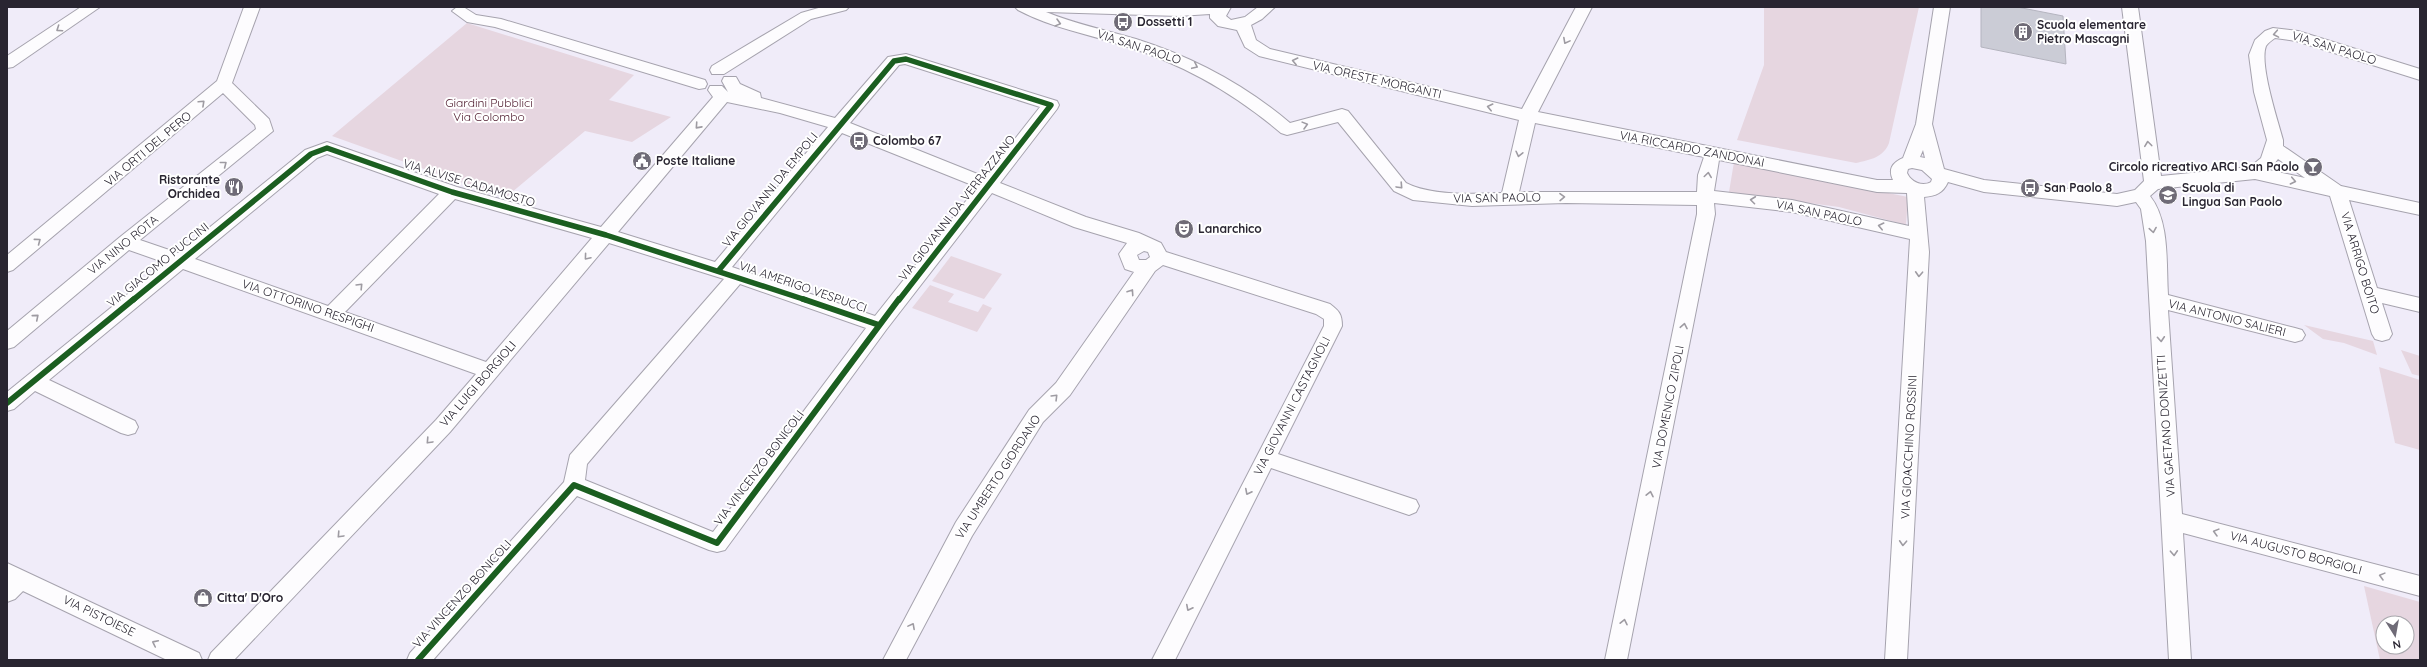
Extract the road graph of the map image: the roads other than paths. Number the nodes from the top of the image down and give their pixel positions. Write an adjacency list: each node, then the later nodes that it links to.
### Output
1 (92, 7): 15 (street, one-way to 15)
2 (252, 7): 19 (street, VIA ORTI DEL PERO)
3 (484, 7): 11 (street); 14 (street)
4 (840, 7): 18 (street)
5 (1024, 7): 12 (street); 37 (street, VIA SAN PAOLO, one-way to 37)
6 (1256, 7): 13 (street)
7 (1267, 7): 13 (street)
8 (1584, 7): 21 (street, one-way to 21)
9 (1942, 7): 22 (street)
10 (2130, 7): 31 (street, one-way to 10)
11 (456, 9): 14 (street)
12 (1221, 10): 13 (street)
13 (1246, 15): 21 (street, VIA ORESTE MORGANTI, one-way to 13)
14 (496, 22): 16 (street)
15 (7, 63)
16 (652, 70): 18 (street); 18 (street)
17 (2420, 75): 25 (street, VIA SAN PAOLO, one-way to 25)
18 (721, 80): 23 (street); 39 (street, VIA LUIGI BORGIOLI, one-way to 39)
19 (223, 84): 41 (street, VIA NINO ROTA, one-way to 19); 44 (street, VIA ORTI DEL PERO, one-way to 19)
20 (1051, 105): 23 (street, VIA GIOVANNI DA EMPOLI); 32 (street, VIA GIOVANNI DA VERRAZZANO)
21 (1528, 116): 26 (street, VIA RICCARDO ZANDONAI); 37 (street, one-way to 37)
22 (1924, 124): 27 (street); 29 (street)
23 (839, 125): 32 (street); 45 (street, VIA GIOVANNI DA EMPOLI)
24 (327, 148): 33 (street, VIA ALVISE CADAMOSTO); 42 (street, VIA GIACOMO PUCCINI)
25 (2274, 148): 28 (street); 34 (street)
26 (1714, 154): 30 (street, VIA RICCARDO ZANDONAI); 36 (street, VIA DOMENICO ZIPOLI, one-way to 26)
27 (1910, 162): 29 (street); 30 (street)
28 (2255, 173): 31 (street); 34 (street, one-way to 34)
29 (1938, 176): 30 (street, VIA RICCARDO ZANDONAI); 35 (street)
30 (1908, 183): 40 (street)
31 (2153, 183): 35 (street)
32 (989, 186): 43 (street); 50 (street, VIA GIOVANNI DA VERRAZZANO)
33 (452, 192): 39 (street, VIA ALVISE CADAMOSTO); 49 (street, one-way to 33)
34 (2338, 192): 38 (street); 46 (street, VIA ARRIGO BOITO)
35 (2140, 195): 47 (street, VIA GAETANO DONIZETTI, one-way to 47)
36 (1705, 197): 37 (street, VIA SAN PAOLO, one-way to 36); 40 (street, VIA SAN PAOLO, one-way to 36); 69 (street, VIA DOMENICO ZIPOLI, one-way to 36)
37 (1509, 198)
38 (2420, 209)
39 (606, 235): 45 (street, VIA AMERIGO VESPUCCI); 54 (street, VIA LUIGI BORGIOLI, one-way to 54)
40 (1919, 235): 70 (street, VIA GIOACCHINO ROSSINI, one-way to 70)
41 (126, 242): 42 (street, VIA OTTORINO RESPIGHI); 53 (street, VIA NINO ROTA, one-way to 41)
42 (180, 261): 49 (street, VIA OTTORINO RESPIGHI); 55 (street, VIA GIACOMO PUCCINI)
43 (1154, 262): 58 (street, VIA GIOVANNI CASTAGNOLI); 67 (street, VIA UMBERTO GIORDANO, one-way to 43)
44 (7, 265)
45 (728, 273): 50 (street, VIA AMERIGO VESPUCCI); 59 (street)
46 (2371, 294): 48 (street); 51 (street, VIA ARRIGO BOITO)
47 (2158, 300): 52 (street, VIA ANTONIO SALIERI); 61 (street, VIA GAETANO DONIZETTI, one-way to 61)
48 (2420, 305)
49 (332, 314): 54 (street, VIA OTTORINO RESPIGHI)
50 (879, 325): 59 (street, VIA VINCENZO BONICOLI)
51 (2382, 334)
52 (2295, 335)
53 (7, 342)
54 (490, 371): 65 (street, VIA LUIGI BORGIOLI, one-way to 65)
55 (34, 382): 56 (street, VIA GIACOMO PUCCINI); 57 (street)
56 (7, 403)
57 (128, 426)
58 (1266, 458): 60 (street); 68 (street, VIA GIOVANNI CASTAGNOLI, one-way to 68)
59 (574, 485): 66 (street, VIA VINCENZO BONICOLI)
60 (1409, 506)
61 (2172, 521): 63 (street, VIA AUGUSTO BORGIOLI, one-way to 61); 71 (street, VIA GAETANO DONIZETTI, one-way to 71)
62 (12, 581): 64 (street, VIA PISTOIESE, one-way to 62)
63 (2420, 586)
64 (191, 660)
65 (219, 660)
66 (418, 660)
67 (894, 660)
68 (1163, 660)
69 (1616, 660)
70 (1896, 660)
71 (2180, 660)

